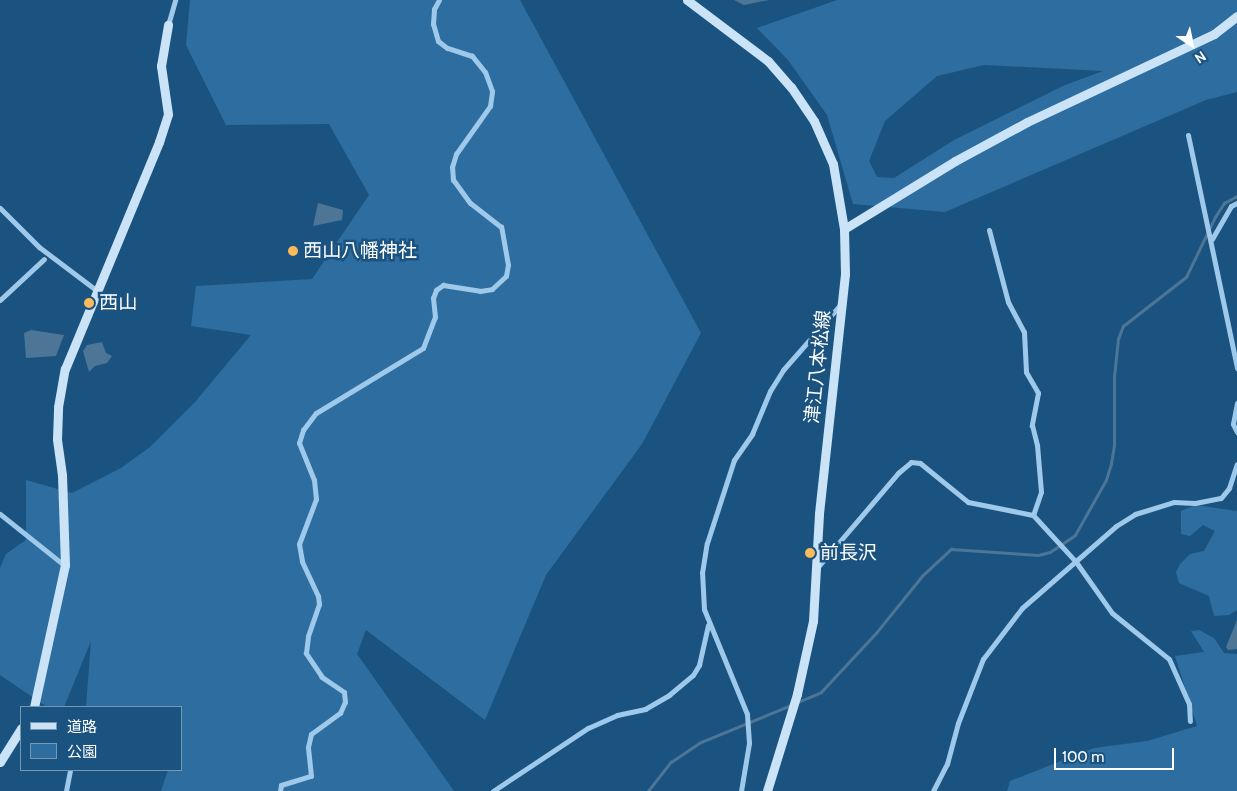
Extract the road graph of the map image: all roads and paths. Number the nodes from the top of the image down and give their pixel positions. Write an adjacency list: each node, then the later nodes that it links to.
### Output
1 (175, 0): 5 (street)
2 (439, 0): 32 (street)
3 (687, 0): 9 (street, 津江八本松線)
4 (1237, 16): 9 (street)
5 (168, 26): 13 (street)
6 (1188, 135): 11 (street)
7 (1237, 204): 11 (street)
8 (0, 208): 13 (street)
9 (844, 229): 15 (street, 津江八本松線)
10 (989, 230): 21 (street)
11 (1211, 240): 16 (street)
12 (44, 259): 14 (street)
13 (96, 290): 23 (street)
14 (0, 300)
15 (842, 302): 24 (street, 津江八本松線); 25 (street)
16 (1237, 368)
17 (1237, 403): 18 (street)
18 (1237, 432)
19 (1237, 464): 22 (street)
20 (0, 514): 23 (street)
21 (1033, 515): 22 (street); 24 (street)
22 (1076, 562): 27 (street); 36 (street)
23 (65, 565): 26 (street)
24 (817, 568): 35 (street, 津江八本松線)
25 (708, 624): 33 (street); 34 (street)
26 (34, 706)
27 (1190, 720)
28 (20, 730): 29 (street)
29 (0, 762)
30 (70, 771): 31 (street)
31 (66, 791)
32 (280, 791)
33 (493, 791)
34 (741, 791)
35 (767, 791)
36 (933, 791)

